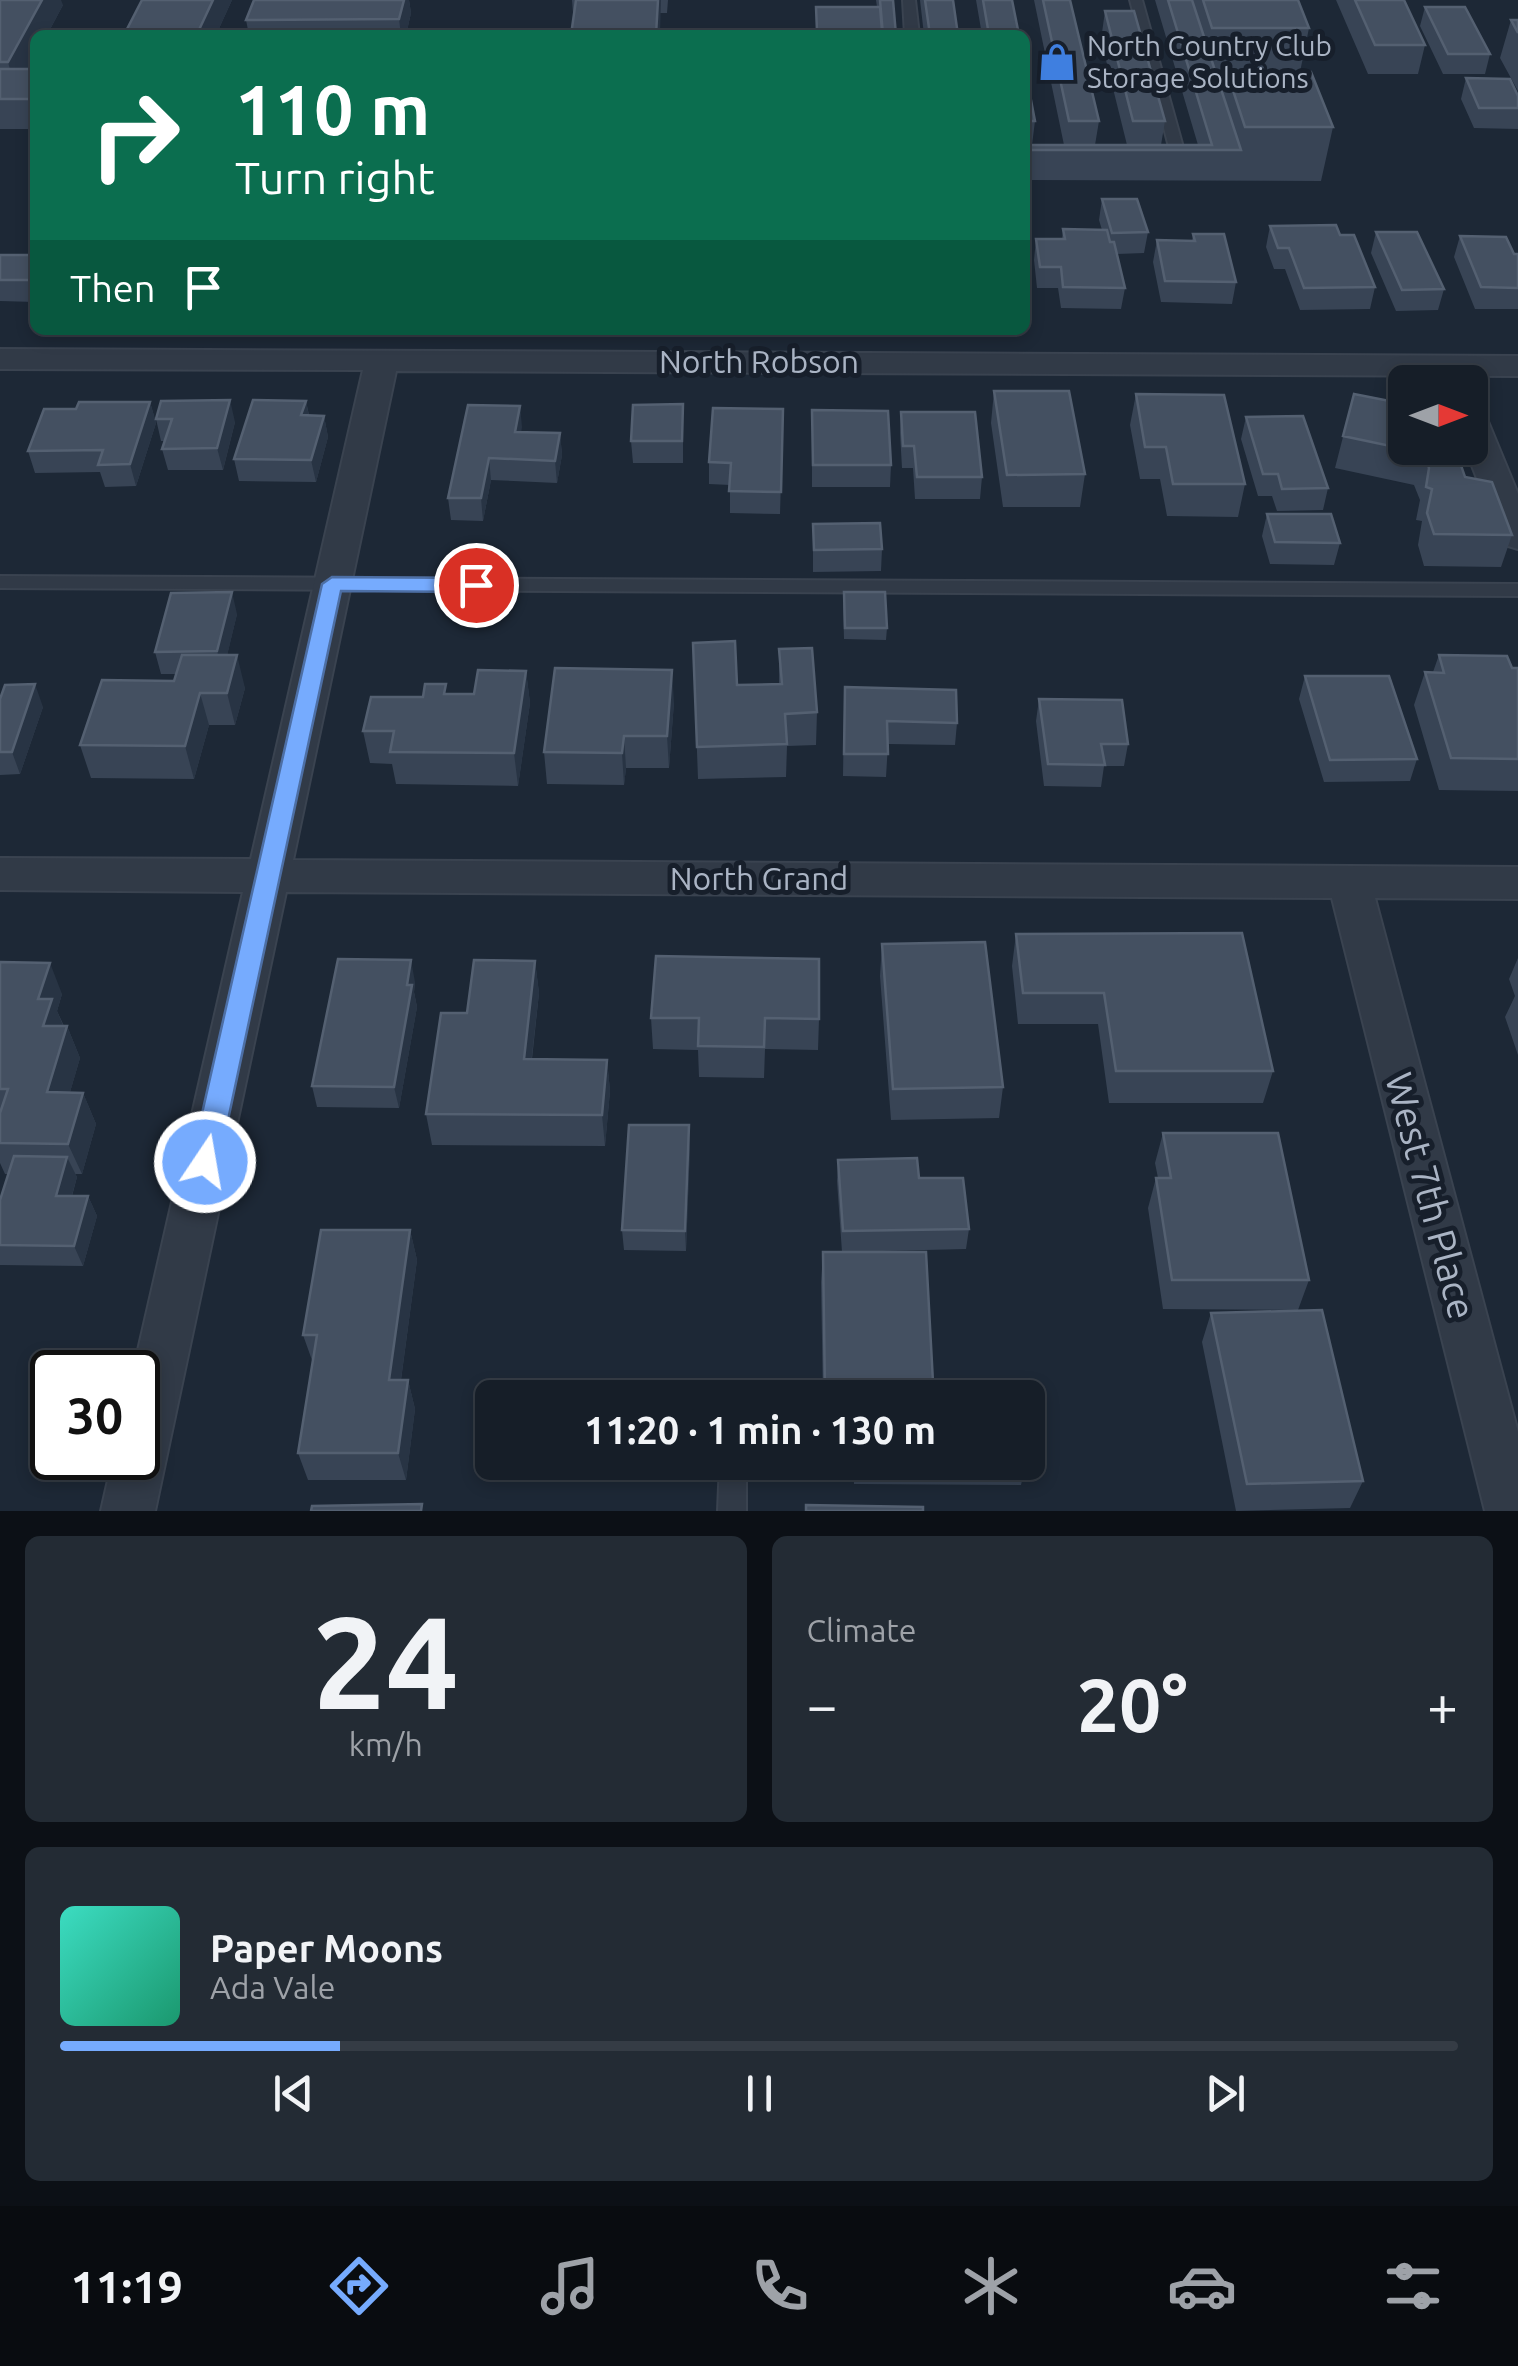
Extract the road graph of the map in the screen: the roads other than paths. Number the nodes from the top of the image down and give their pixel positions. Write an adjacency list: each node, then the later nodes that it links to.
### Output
1 (909, 0): 3 (lane)
2 (1136, 0): 4 (lane)
3 (912, 30)
4 (1162, 165)
5 (0, 359): 6 (street, North Robson)
6 (382, 360): 9 (street, North Robson); 13 (street)
7 (1518, 366): 8 (street, North Robson)
8 (1488, 370)
9 (1388, 373)
10 (1488, 463): 11 (street)
11 (1518, 537)
12 (0, 582): 13 (lane)
13 (332, 584): 14 (lane); 16 (street)
14 (1518, 590)
15 (0, 874): 16 (street, North Grand)
16 (268, 876): 17 (street, North Grand); 20 (street)
17 (1348, 882): 18 (street, North Grand); 22 (street, West 7th Place)
18 (1518, 883)
19 (733, 1480): 21 (lane)
20 (128, 1511)
21 (732, 1511)
22 (1512, 1511)

